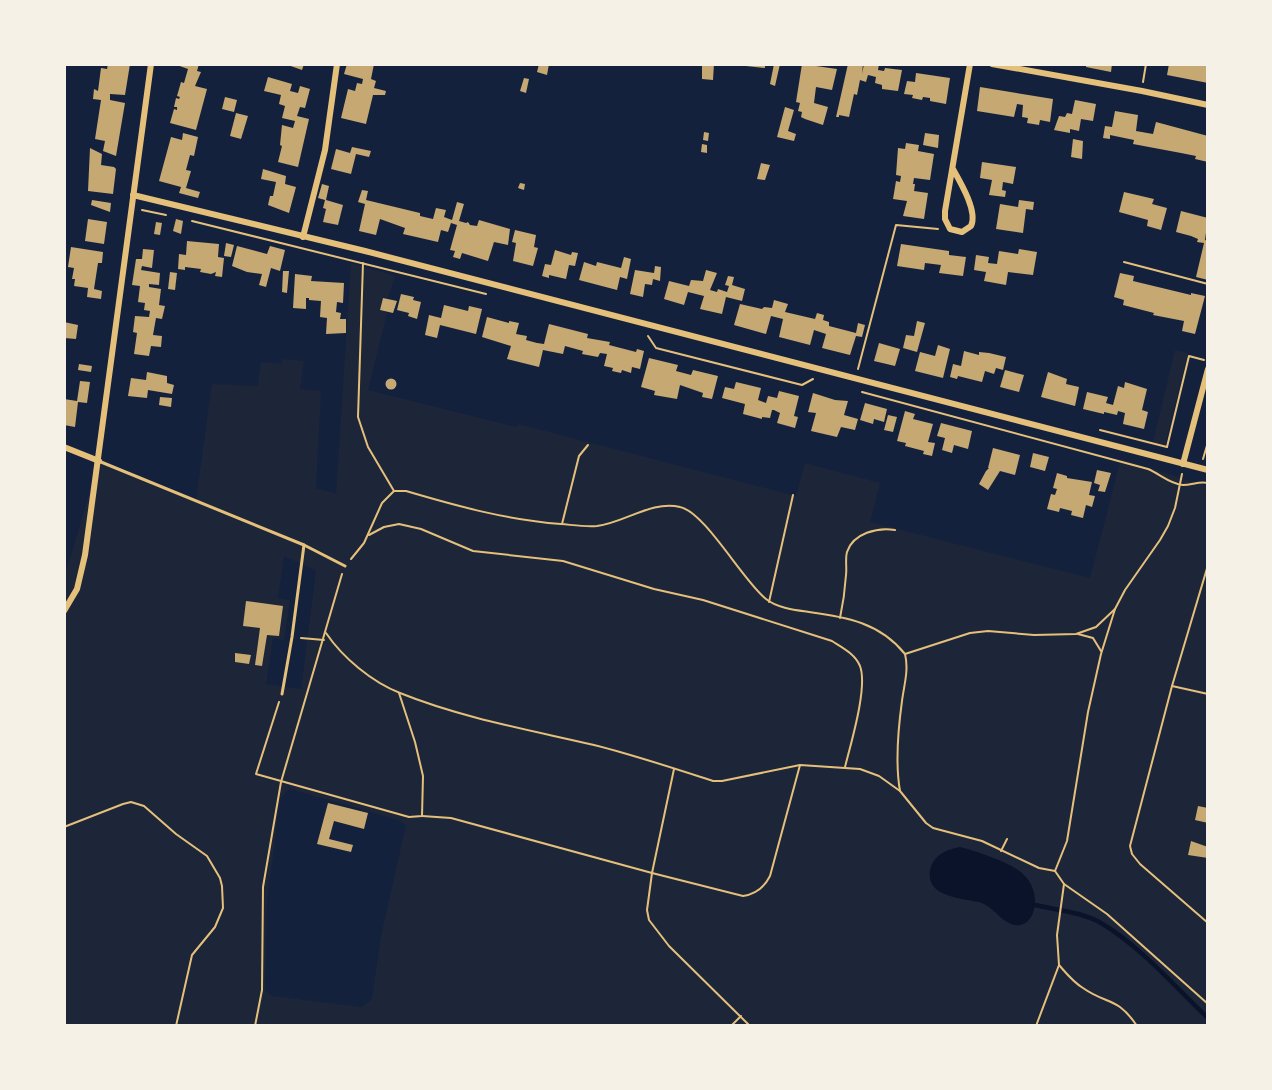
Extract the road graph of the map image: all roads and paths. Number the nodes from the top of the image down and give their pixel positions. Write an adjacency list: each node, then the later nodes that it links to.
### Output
1 (151, 64): 9 (street)
2 (337, 64): 14 (street)
3 (970, 64): 8 (street)
4 (992, 64): 6 (street)
5 (1146, 64): 6 (path)
6 (1142, 91): 7 (street)
7 (1208, 105)
8 (954, 170): 13 (street); 13 (street)
9 (133, 195): 10 (street); 14 (street)
10 (132, 208): 11 (path); 30 (street)
11 (173, 216)
12 (185, 219): 17 (path)
13 (947, 225): 23 (path)
14 (303, 237): 15 (street)
15 (365, 251): 17 (path); 23 (street)
16 (1124, 262): 18 (path)
17 (363, 263): 19 (path); 35 (path)
18 (1208, 284)
19 (490, 296)
20 (648, 336): 24 (path)
21 (1208, 360): 29 (path)
22 (1208, 369): 31 (street)
23 (855, 378): 29 (street)
24 (821, 381)
25 (852, 389): 34 (path)
26 (1208, 442): 32 (path)
27 (588, 445): 37 (path)
28 (64, 447): 30 (street)
29 (1164, 458): 31 (street)
30 (99, 461): 40 (lane); 45 (street)
31 (1184, 464): 32 (street); 34 (path)
32 (1204, 469)
33 (1208, 483): 34 (path)
34 (1180, 484): 44 (path)
35 (394, 491): 37 (path); 39 (path)
36 (793, 495): 43 (path)
37 (562, 524): 43 (path)
38 (895, 530): 46 (path)
39 (368, 536): 42 (path); 58 (path)
40 (304, 545): 42 (lane); 49 (lane)
41 (1208, 565): 53 (path)
42 (345, 567): 47 (path)
43 (770, 602): 46 (path)
44 (1115, 609): 48 (path); 52 (path)
45 (64, 611)
46 (840, 618): 51 (path)
47 (326, 633): 50 (path); 54 (path)
48 (1076, 634): 51 (path); 52 (path)
49 (292, 637): 50 (path); 55 (lane)
50 (324, 640): 60 (path)
51 (905, 654): 61 (path)
52 (1101, 654): 66 (path)
53 (1173, 686): 56 (path); 69 (path)
54 (399, 693): 59 (path); 62 (path)
55 (282, 694): 60 (path)
56 (1208, 694)
57 (800, 765): 58 (path); 59 (path); 67 (path)
58 (845, 767): 61 (path)
59 (674, 768): 67 (path)
60 (281, 782): 62 (path); 74 (path)
61 (900, 791): 65 (path)
62 (422, 816): 67 (path)
63 (64, 827): 73 (path)
64 (1007, 839): 65 (path)
65 (1001, 851): 66 (path)
66 (1055, 871): 68 (path)
67 (652, 873): 72 (path)
68 (1064, 884): 70 (path); 71 (path)
69 (1208, 923)
70 (1059, 965): 77 (path); 78 (path)
71 (1208, 1004)
72 (741, 1016): 75 (path); 76 (path)
73 (176, 1026)
74 (255, 1026)
75 (731, 1026)
76 (750, 1026)
77 (1036, 1026)
78 (1137, 1026)

